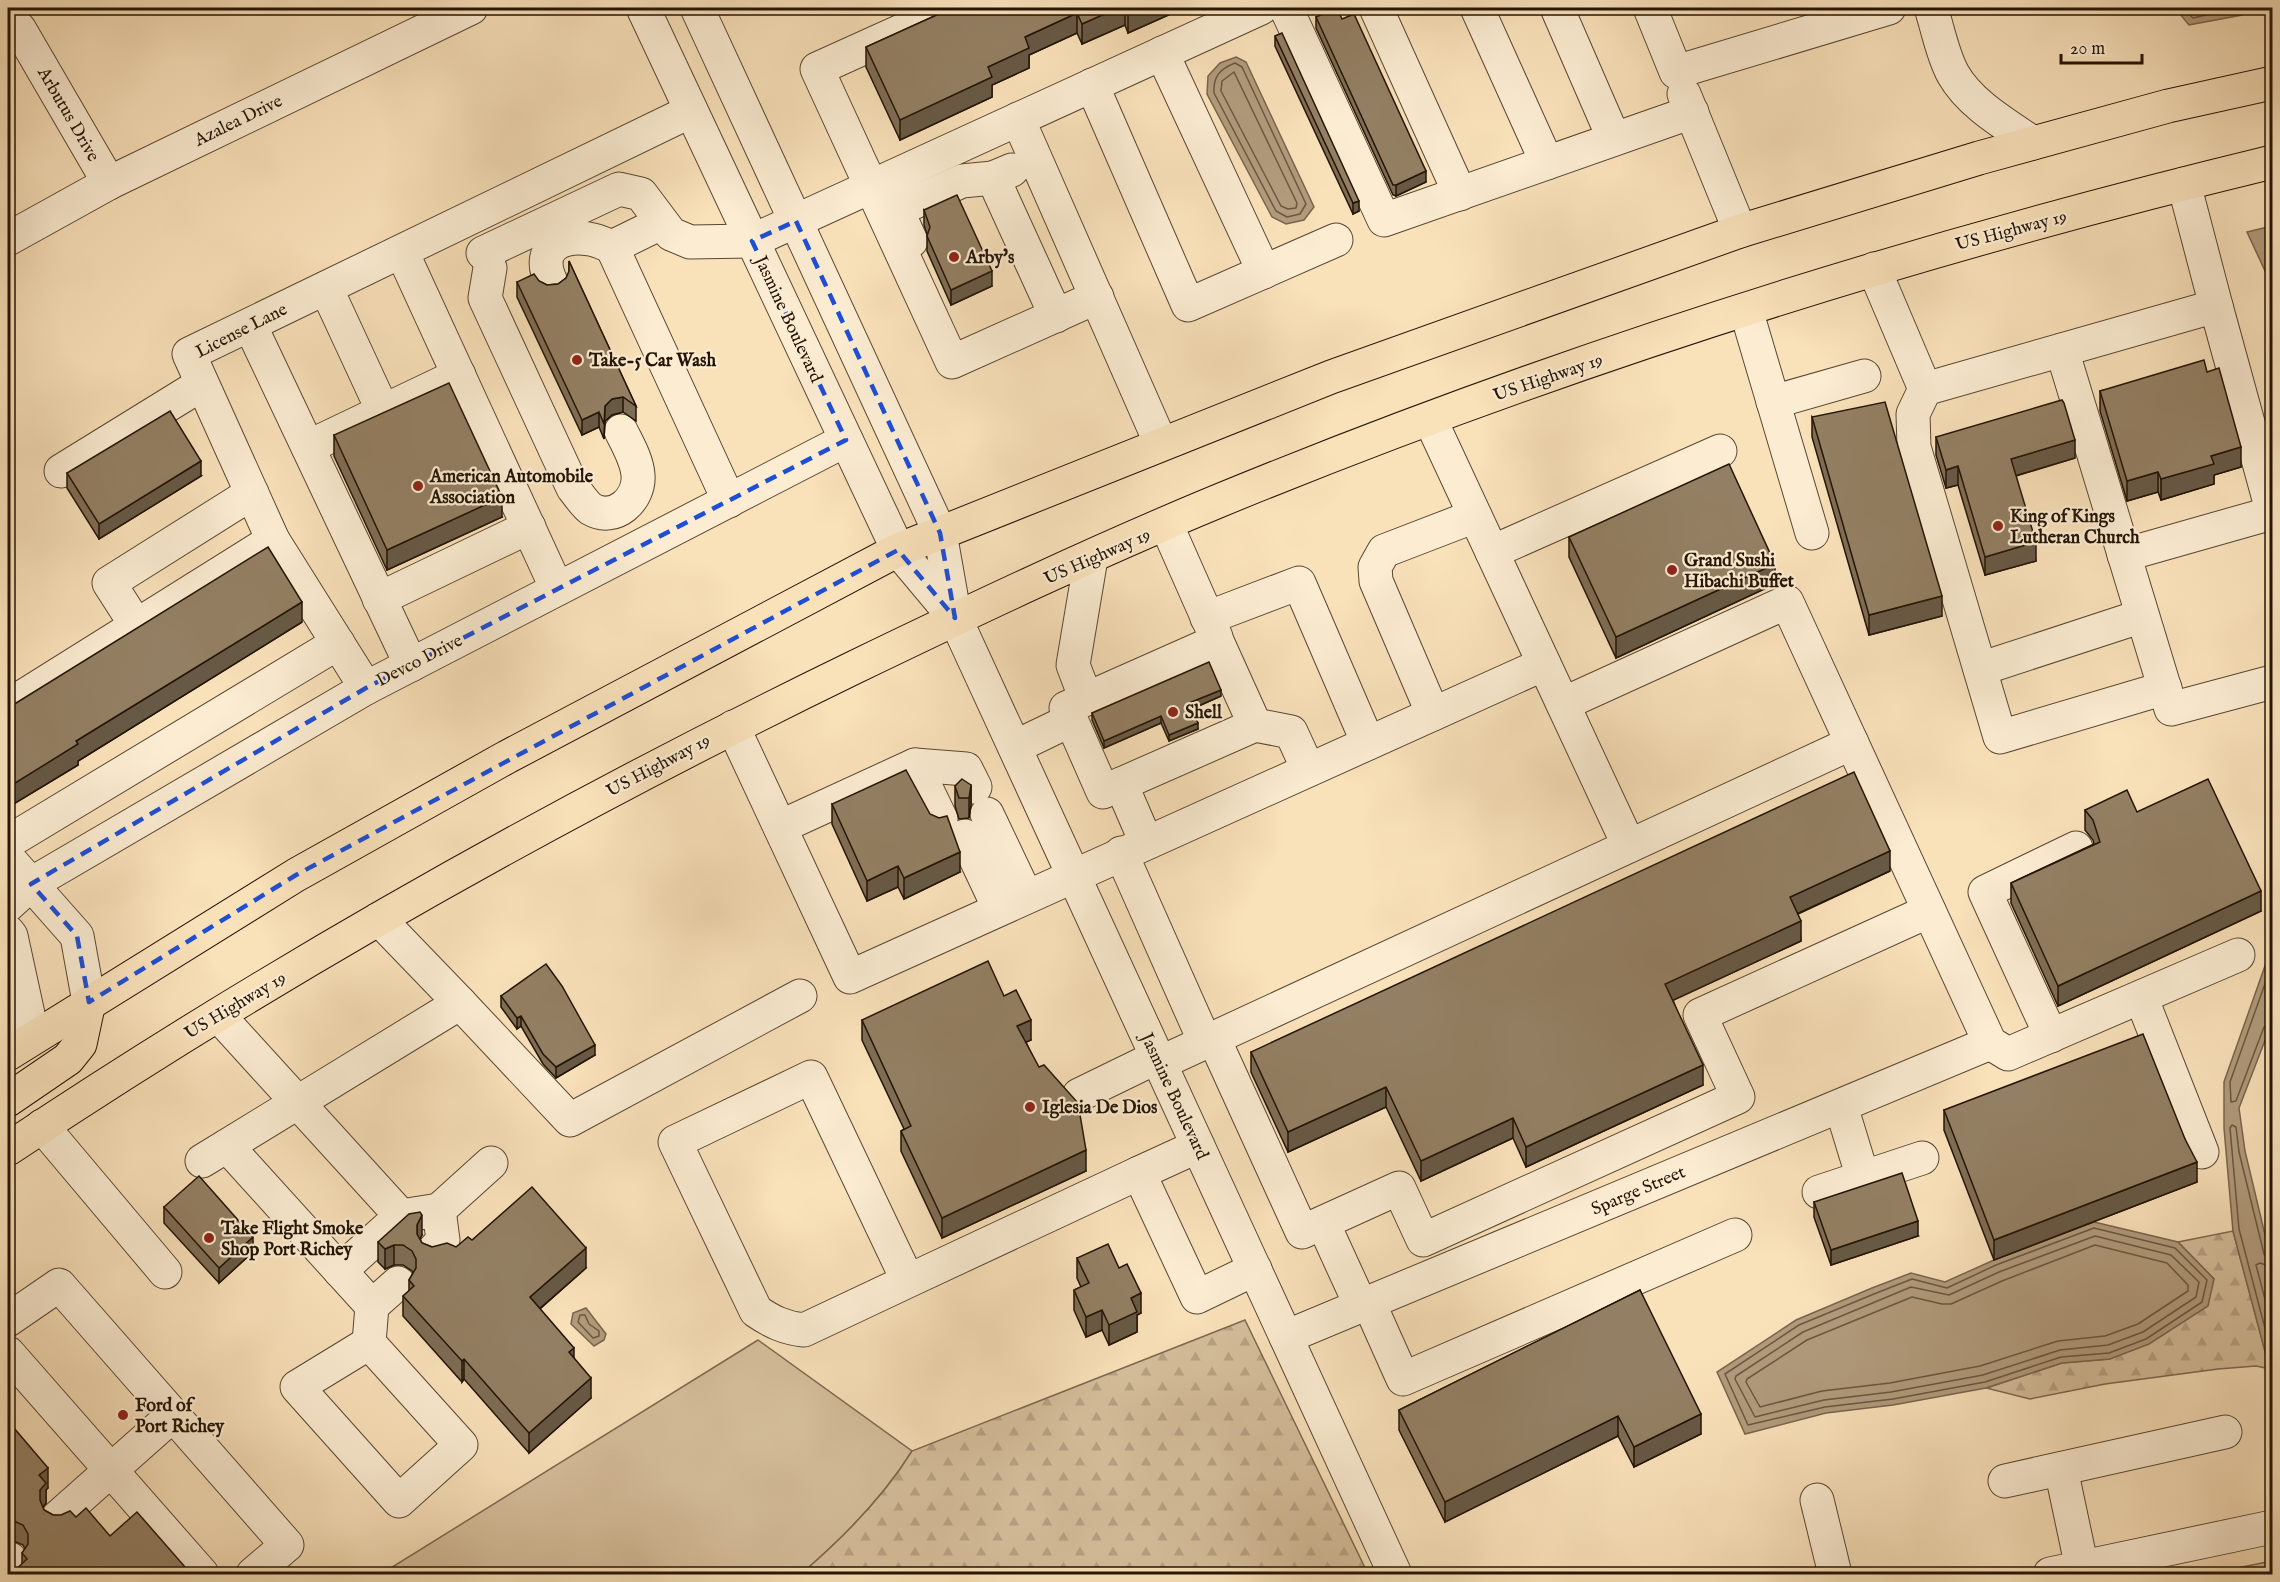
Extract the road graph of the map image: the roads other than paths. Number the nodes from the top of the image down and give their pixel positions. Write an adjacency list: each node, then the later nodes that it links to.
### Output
1 (471, 8): 27 (street, Azalea Drive)
2 (643, 8): 18 (street, Jasmine Boulevard)
3 (697, 8): 32 (street, Jasmine Boulevard)
4 (952, 8): 29 (street)
5 (1261, 8): 14 (street)
6 (1286, 8): 30 (street)
7 (1376, 8): 30 (street)
8 (1477, 8): 25 (street)
9 (1557, 8): 21 (street)
10 (1650, 8): 15 (street)
11 (1886, 8): 15 (street)
12 (1931, 8): 22 (street)
13 (8, 16): 27 (street, Arbutus Drive)
14 (1162, 53): 17 (street); 42 (street)
15 (1676, 72): 19 (street)
16 (2272, 83): 22 (highway)
17 (1092, 85): 20 (street); 42 (street)
18 (691, 111): 31 (street, License Lane); 37 (street, Jasmine Boulevard)
19 (1692, 112): 21 (street); 34 (street)
20 (1018, 119): 23 (street); 29 (street)
21 (1614, 140): 25 (street)
22 (2033, 143): 34 (highway)
23 (1036, 159): 26 (street); 45 (street)
24 (2272, 162): 28 (highway, US Highway 19)
25 (1547, 163): 30 (street)
26 (993, 178): 48 (street); 51 (street)
27 (109, 183): 35 (street, Azalea Drive)
28 (2184, 184): 41 (highway, US Highway 19); 46 (street)
29 (871, 186): 32 (street); 51 (street)
30 (1460, 194)
31 (468, 220): 39 (street, License Lane); 40 (street)
32 (796, 221): 37 (street); 71 (street, Jasmine Boulevard)
33 (661, 223): 37 (street); 38 (street); 40 (street)
34 (1740, 231): 61 (highway)
35 (8, 239)
36 (1336, 240): 42 (street)
37 (752, 241): 60 (street, Jasmine Boulevard)
38 (612, 246): 43 (street); 66 (street)
39 (402, 252): 44 (street, License Lane); 52 (street)
40 (486, 260): 59 (street)
41 (1874, 269): 47 (highway, US Highway 19); 55 (street)
42 (1264, 272)
43 (551, 282)
44 (326, 288): 49 (street, License Lane); 57 (street)
45 (1097, 297): 48 (street); 61 (street)
46 (2216, 306): 50 (street); 67 (street)
47 (1746, 310): 56 (street); 58 (highway, US Highway 19)
48 (1056, 316): 51 (street)
49 (250, 325): 54 (street, License Lane); 62 (street)
50 (2062, 350): 55 (street); 76 (street)
51 (964, 357)
52 (459, 375): 57 (street); 70 (street)
53 (1864, 376): 56 (street)
54 (202, 384): 64 (street); 65 (street, License Lane)
55 (1925, 389): 87 (street)
56 (1773, 402): 72 (street)
57 (383, 411): 62 (street)
58 (1430, 419): 68 (street); 69 (highway, US Highway 19)
59 (621, 431)
60 (846, 440): 66 (street, Devco Drive); 74 (street, Jasmine Boulevard)
61 (1161, 444): 71 (highway)
62 (308, 447): 79 (street)
63 (1720, 451): 75 (street)
64 (61, 471)
65 (252, 493): 73 (street, License Lane); 82 (street)
66 (729, 501): 78 (street, Devco Drive)
67 (2272, 511): 76 (street)
68 (1476, 516): 75 (street); 94 (street)
69 (1166, 524): 77 (highway, US Highway 19); 83 (street)
70 (529, 527): 78 (street); 79 (street)
71 (940, 533): 74 (highway); 81 (street, Jasmine Boulevard)
72 (1812, 533)
73 (273, 540): 82 (street); 84 (street, License Lane)
74 (898, 550): 81 (street, Jasmine Boulevard); 120 (highway)
75 (1492, 552): 85 (street)
76 (2124, 555): 80 (street)
77 (1091, 558): 81 (highway, US Highway 19); 93 (street)
78 (557, 589): 86 (street, Devco Drive)
79 (379, 599): 86 (street)
80 (2142, 616): 87 (street); 90 (street)
81 (955, 618): 96 (highway, US Highway 19); 99 (street, Jasmine Boulevard)
82 (136, 625): 92 (street)
83 (1212, 629): 93 (street); 95 (street); 97 (street)
84 (338, 643): 89 (street, License Lane); 103 (street)
85 (1544, 664): 91 (street); 94 (street)
86 (411, 665): 89 (street, Devco Drive)
87 (1980, 669): 90 (street)
88 (2272, 682): 90 (street)
89 (366, 688): 109 (street, Devco Drive)
90 (2164, 688)
91 (1563, 704): 98 (street); 106 (street)
92 (8, 706)
93 (1079, 710): 99 (street); 101 (street)
94 (1433, 714): 97 (street)
95 (1255, 725): 100 (street); 101 (street)
96 (734, 727): 104 (street); 115 (highway, US Highway 19)
97 (1368, 742): 100 (street)
98 (1852, 743): 106 (street); 114 (street)
99 (1015, 747): 111 (street, Jasmine Boulevard)
100 (1308, 770): 107 (street)
101 (1121, 784): 107 (street)
102 (956, 803): 104 (street); 113 (street); 113 (street)
103 (61, 810): 105 (street); 109 (street)
104 (780, 827): 113 (street)
105 (8, 842)
106 (1629, 846): 124 (street)
107 (1134, 847): 111 (street); 124 (street)
108 (2076, 848): 123 (street)
109 (88, 851): 112 (street, Devco Drive)
110 (8, 858): 112 (street)
111 (1073, 874): 113 (street); 127 (street, Jasmine Boulevard)
112 (19, 895): 120 (street)
113 (1006, 905)
114 (1929, 911): 125 (street); 129 (street)
115 (380, 919): 121 (street); 122 (highway, US Highway 19)
116 (8, 932): 126 (street)
117 (2238, 955): 119 (street)
118 (800, 996): 121 (street)
119 (2141, 997): 123 (street); 137 (street)
120 (89, 1002): 126 (highway); 130 (highway)
121 (460, 1003): 131 (street)
122 (218, 1015): 131 (street); 133 (highway, US Highway 19)
123 (2051, 1036): 125 (street)
124 (1210, 1040): 127 (street); 145 (street)
125 (1990, 1043): 132 (street, Sparge Street)
126 (20, 1045)
127 (1159, 1060): 128 (street); 135 (street, Jasmine Boulevard)
128 (1079, 1095)
129 (1738, 1097): 134 (street); 145 (street)
130 (8, 1100)
131 (298, 1102): 144 (street); 149 (street)
132 (1840, 1106): 134 (street, Sparge Street); 141 (street)
133 (42, 1126): 136 (highway, US Highway 19); 150 (street)
134 (1759, 1140): 153 (street, Sparge Street)
135 (1198, 1146): 140 (street); 148 (street, Jasmine Boulevard)
136 (8, 1149)
137 (2202, 1152)
138 (1922, 1158): 141 (street)
139 (491, 1163): 143 (street)
140 (1139, 1173): 148 (street); 151 (street)
141 (1863, 1178): 142 (street)
142 (1819, 1192)
143 (439, 1210): 144 (street); 147 (street)
144 (401, 1215): 149 (street)
145 (1323, 1223): 153 (street)
146 (1735, 1234): 153 (street)
147 (435, 1249)
148 (1255, 1269): 156 (street, Jasmine Boulevard)
149 (340, 1271): 154 (street)
150 (165, 1272)
151 (908, 1281): 151 (street)
152 (398, 1283): 154 (street)
153 (1365, 1305): 156 (street, Sparge Street)
154 (372, 1306): 157 (street)
155 (8, 1320): 159 (street)
156 (1286, 1338): 170 (street, Jasmine Boulevard)
157 (369, 1343): 157 (street)
158 (8, 1353): 162 (street)
159 (173, 1415): 162 (street); 169 (street)
160 (2225, 1432): 161 (street)
161 (2061, 1469): 163 (street); 167 (street)
162 (110, 1471): 165 (street); 168 (street)
163 (2005, 1481)
164 (1817, 1500): 171 (street)
165 (58, 1517)
166 (2272, 1527): 167 (street)
167 (2082, 1568): 172 (street)
168 (202, 1575)
169 (253, 1575)
170 (1395, 1575)
171 (1835, 1575)
172 (2050, 1575)

